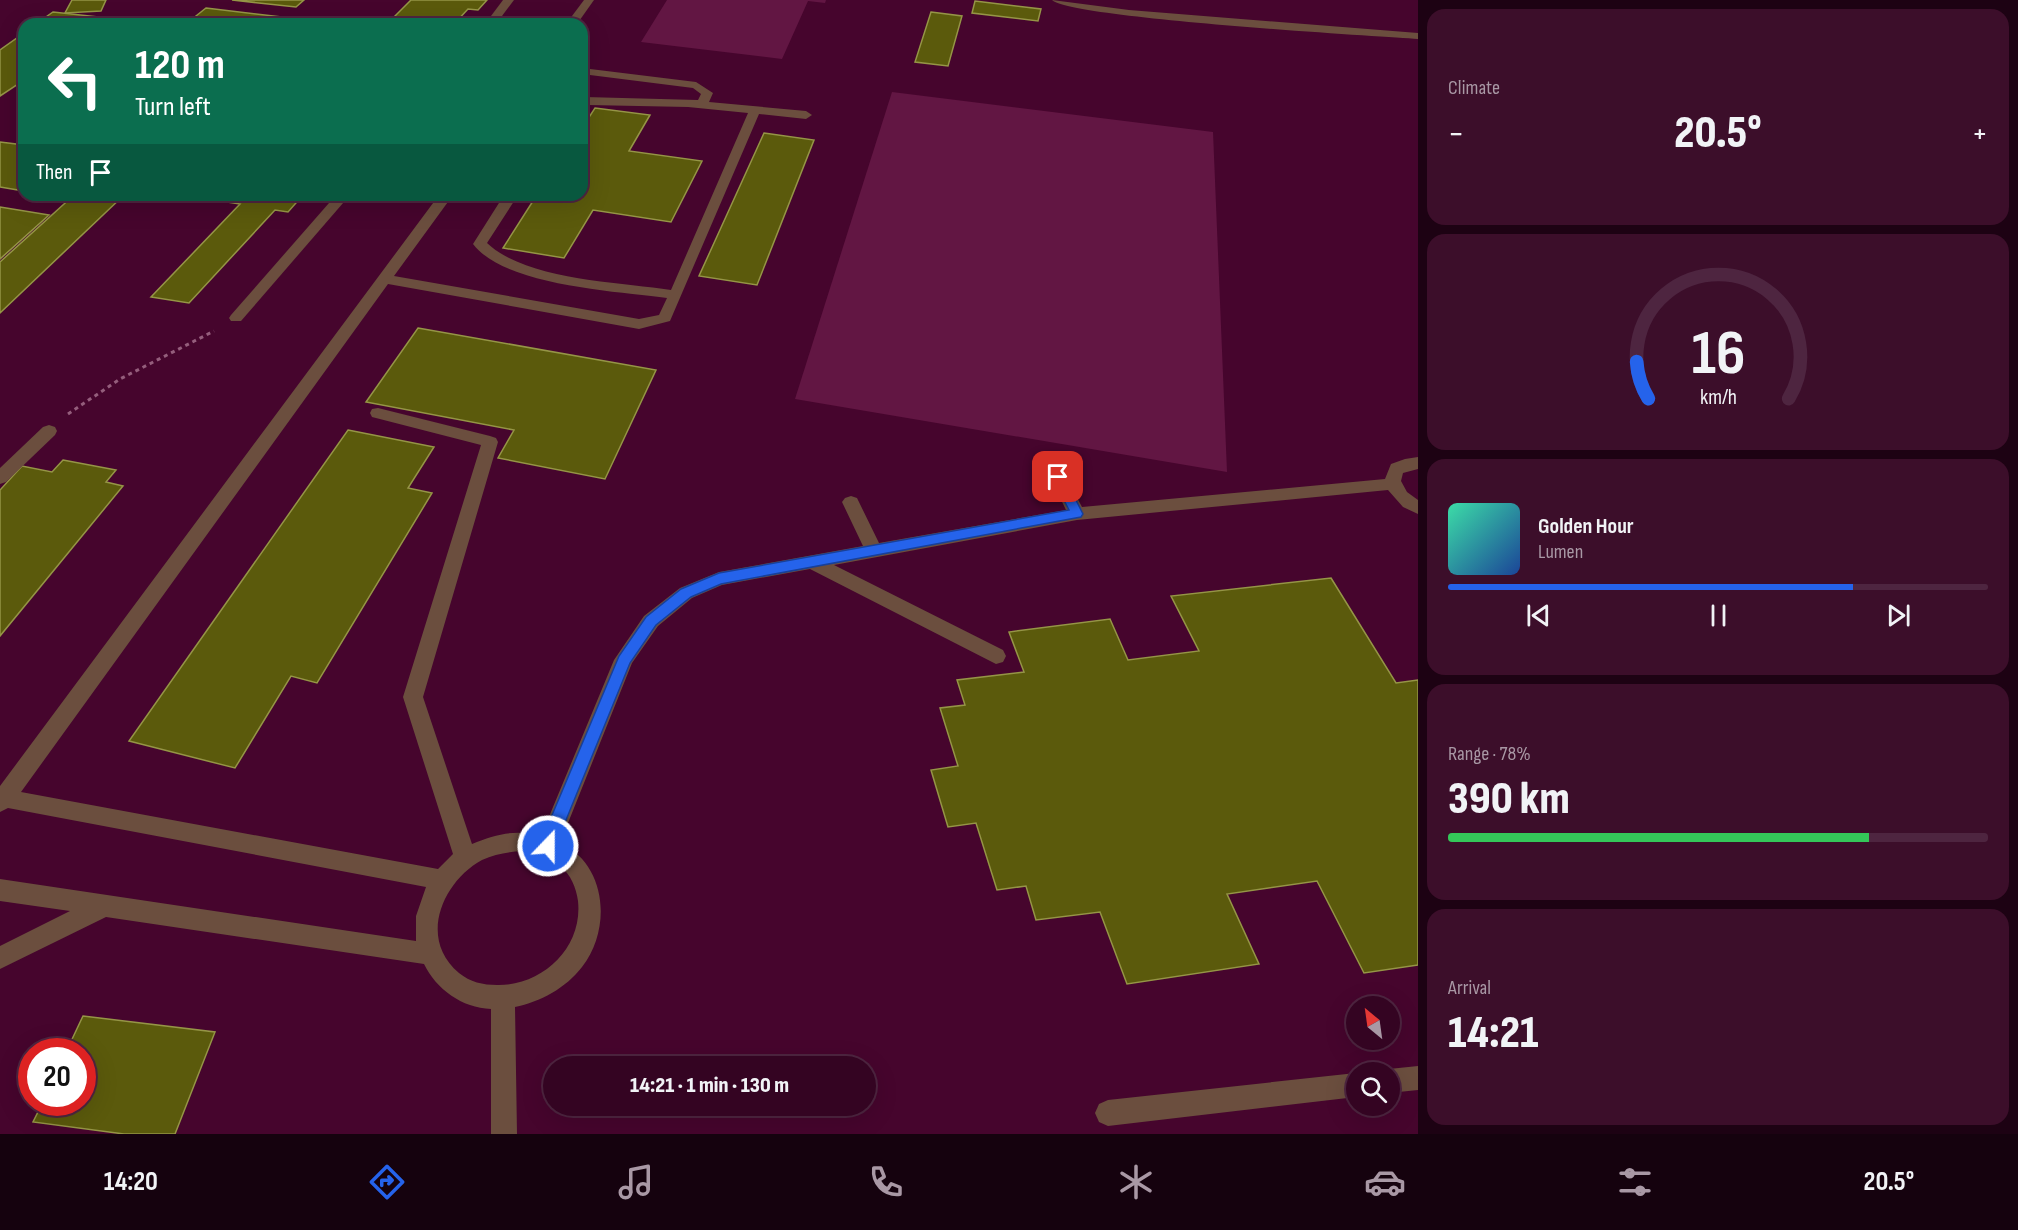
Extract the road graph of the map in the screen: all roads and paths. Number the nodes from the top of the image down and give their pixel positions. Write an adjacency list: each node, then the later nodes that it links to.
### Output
1 (508, 0): 4 (street)
2 (589, 0): 5 (street)
3 (1057, 0): 6 (street)
4 (494, 18)
5 (576, 18)
6 (1418, 36)
7 (588, 72): 9 (street)
8 (588, 101): 9 (street)
9 (702, 104): 10 (street)
10 (755, 110): 11 (street); 16 (street)
11 (806, 115)
12 (338, 201): 17 (street)
13 (442, 201): 15 (street)
14 (507, 201): 16 (street)
15 (384, 279): 16 (street); 30 (street)
16 (676, 295)
17 (236, 318): 19 (path)
18 (378, 413): 32 (street)
19 (49, 431): 22 (street)
20 (1418, 463): 23 (street)
21 (1058, 477): 26 (street)
22 (0, 478)
23 (1392, 484): 25 (street); 26 (street)
24 (851, 502): 27 (street)
25 (1418, 508)
26 (1077, 514): 27 (street)
27 (874, 550): 28 (street)
28 (812, 562): 29 (street); 31 (street)
29 (996, 656)
30 (2, 801): 33 (street)
31 (548, 846): 32 (street); 38 (street)
32 (465, 857): 33 (street)
33 (442, 880): 36 (street)
34 (0, 890): 35 (street)
35 (106, 905): 36 (street); 37 (street)
36 (430, 954): 38 (street)
37 (0, 958)
38 (503, 999): 43 (street)
39 (1418, 1078): 40 (street)
40 (1400, 1080)
41 (1346, 1086): 42 (street)
42 (1108, 1113)
43 (504, 1134)

